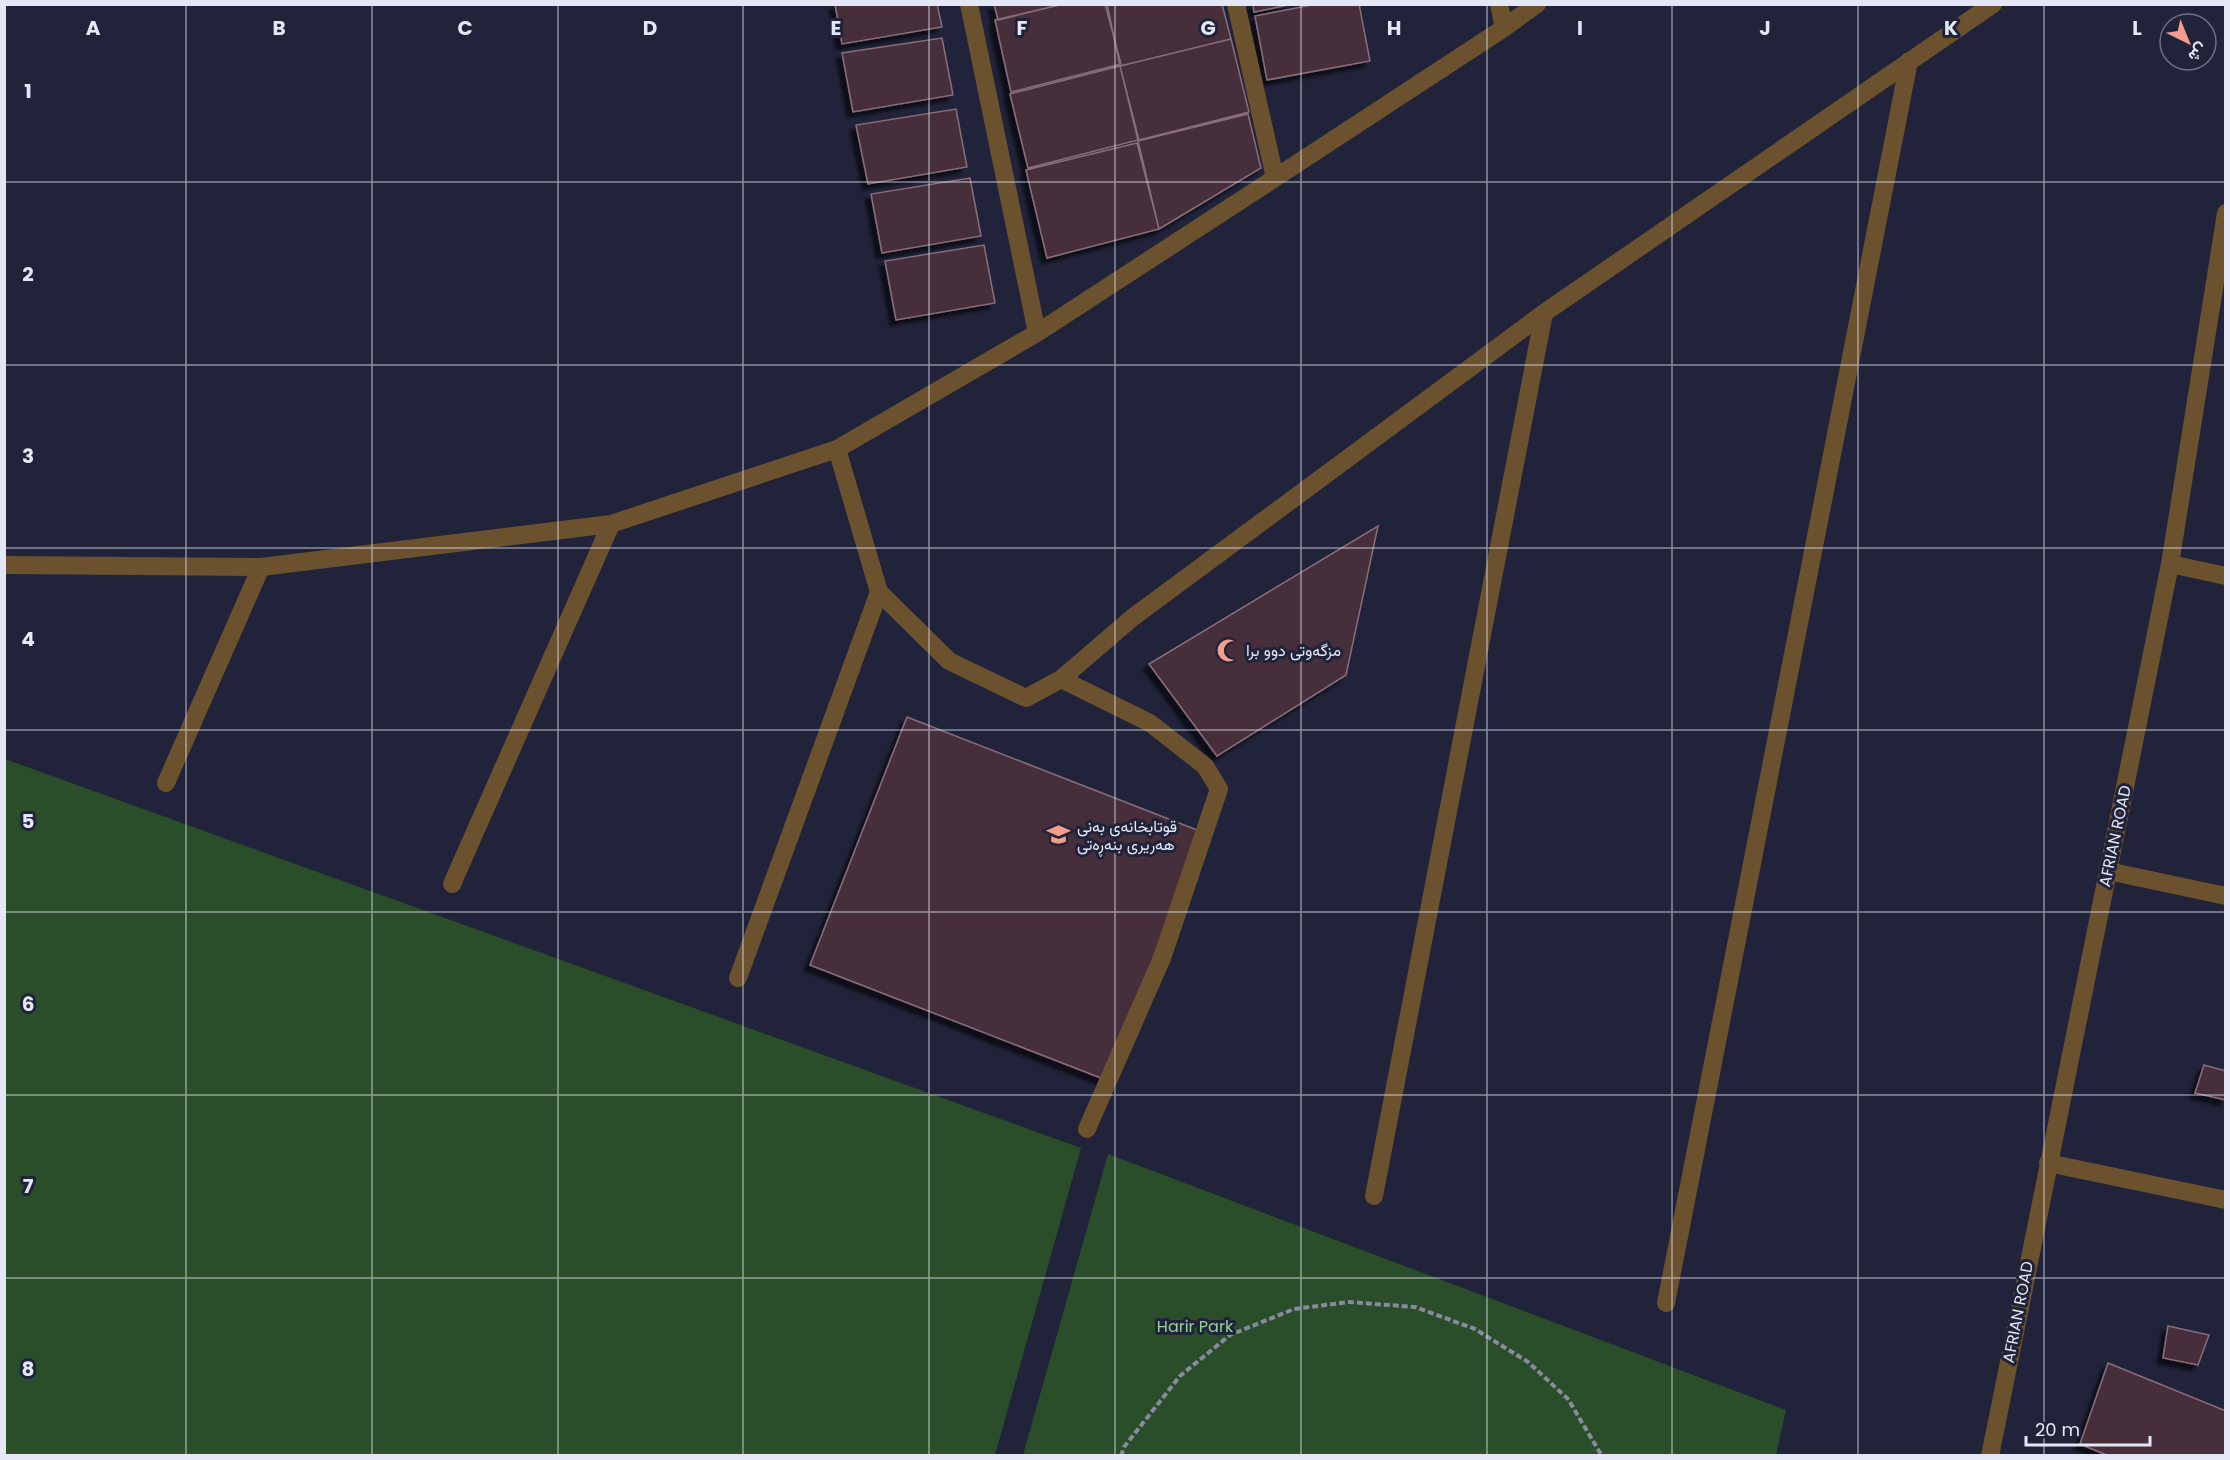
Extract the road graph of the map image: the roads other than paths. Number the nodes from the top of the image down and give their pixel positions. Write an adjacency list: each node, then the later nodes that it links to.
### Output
1 (969, 4): 12 (street)
2 (1236, 4): 8 (street)
3 (1499, 4): 6 (street)
4 (1537, 4): 6 (street)
5 (1993, 4): 7 (street)
6 (1504, 28): 8 (street)
7 (1909, 61): 11 (street); 30 (street)
8 (1275, 178): 12 (street)
9 (2226, 213): 10 (street, AFRIAN ROAD)
10 (2221, 271): 15 (street, AFRIAN ROAD)
11 (1544, 313): 20 (street); 28 (street)
12 (1037, 333): 13 (street)
13 (837, 449): 14 (street); 19 (street)
14 (611, 524): 17 (street); 23 (street)
15 (2170, 564): 18 (street); 22 (street, AFRIAN ROAD)
16 (4, 565): 17 (street)
17 (261, 567): 21 (street)
18 (2226, 576)
19 (879, 592): 20 (street); 25 (street)
20 (1061, 680): 26 (street)
21 (166, 783)
22 (2108, 871): 24 (street); 27 (street, AFRIAN ROAD)
23 (452, 884)
24 (2226, 896)
25 (738, 978)
26 (1087, 1129)
27 (2048, 1163): 29 (street); 31 (street, AFRIAN ROAD)
28 (1374, 1196)
29 (2226, 1200)
30 (1666, 1303)
31 (1990, 1455)

